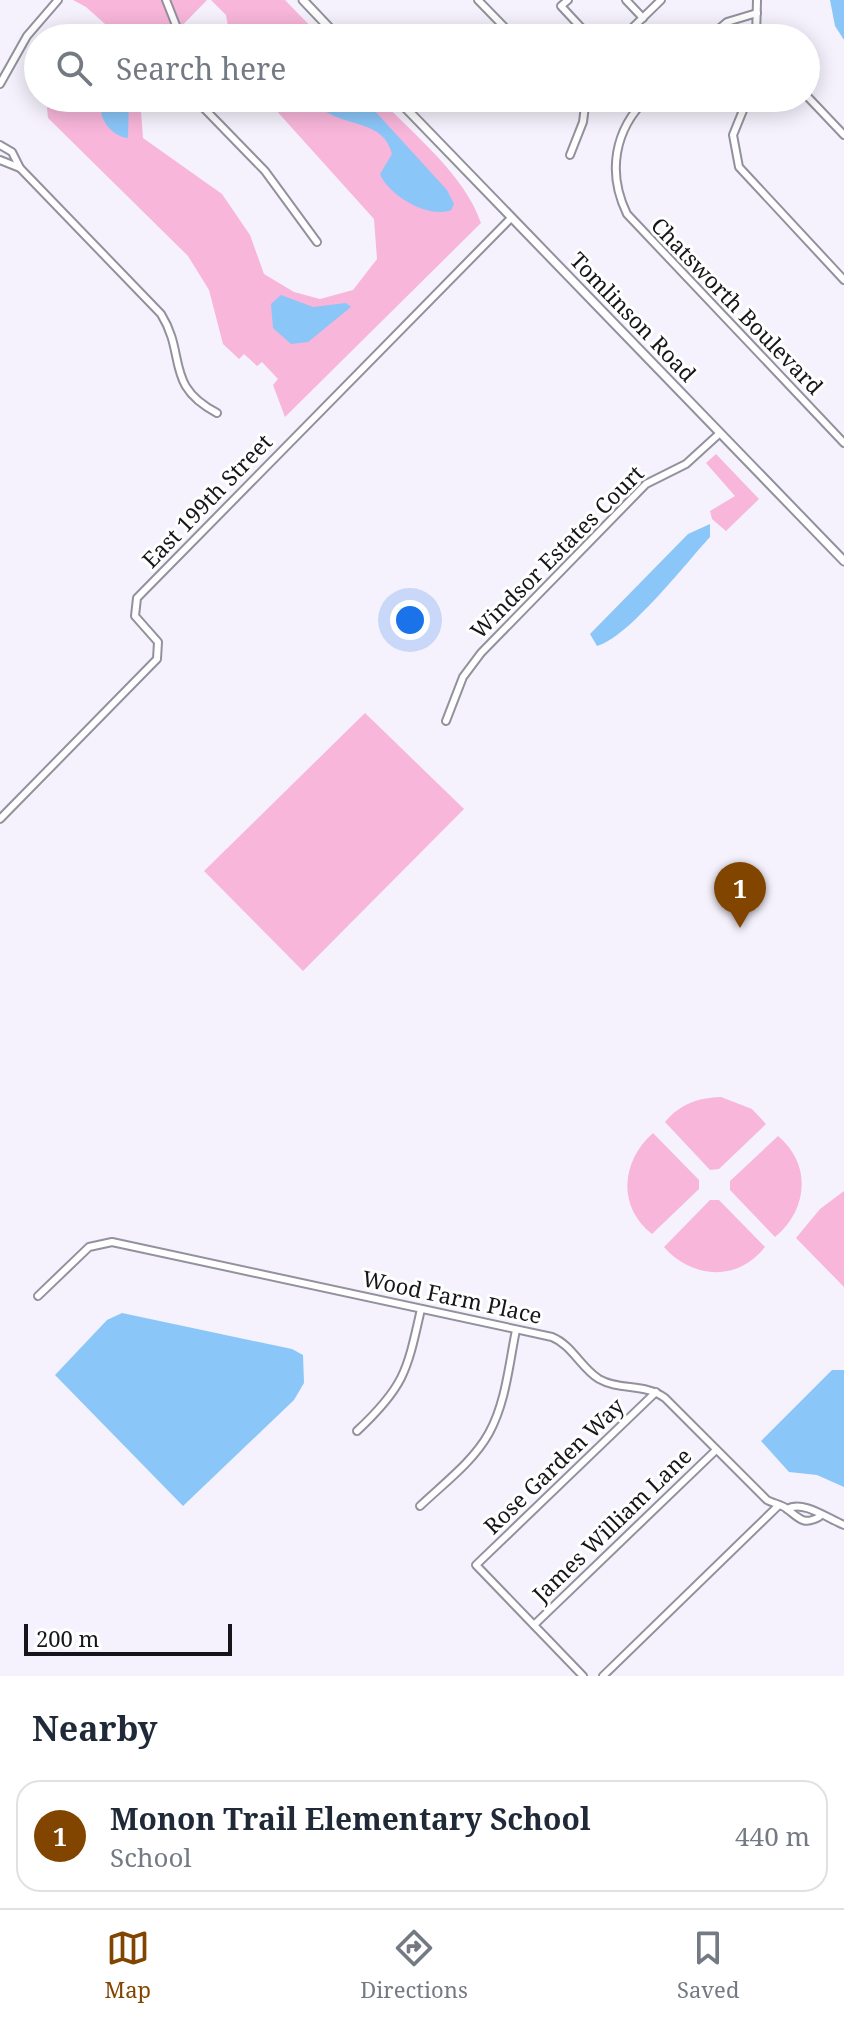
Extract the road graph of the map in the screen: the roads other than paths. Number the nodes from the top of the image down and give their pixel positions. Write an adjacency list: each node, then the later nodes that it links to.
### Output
1 (58, 0): 13 (street)
2 (166, 0): 14 (street)
3 (303, 0): 15 (street)
4 (478, 0): 16 (street)
5 (554, 0): 10 (street)
6 (568, 0): 10 (street)
7 (626, 0): 12 (street)
8 (661, 0): 12 (street)
9 (757, 0): 11 (street)
10 (561, 6): 17 (street)
11 (757, 13): 19 (street); 20 (street)
12 (643, 18): 18 (street)
13 (37, 24)
14 (175, 24)
15 (326, 24)
16 (501, 24)
17 (578, 24)
18 (637, 24)
19 (725, 24)
20 (757, 24)
21 (24, 41): 22 (street)
22 (0, 84)
23 (820, 110): 29 (street)
24 (208, 112): 35 (street)
25 (409, 112): 34 (street, Tomlinson Road)
26 (584, 112): 31 (street)
27 (634, 112): 39 (street, Chatsworth Boulevard)
28 (742, 112): 36 (street)
29 (844, 135)
30 (0, 145): 33 (street)
31 (570, 155)
32 (0, 160): 33 (street)
33 (20, 168): 37 (street)
34 (511, 218): 38 (street, Tomlinson Road); 42 (street, East 199th Street)
35 (317, 242)
36 (844, 280)
37 (217, 413)
38 (720, 433): 40 (street, Tomlinson Road); 41 (street, Windsor Estates Court)
39 (844, 443)
40 (844, 561)
41 (446, 721)
42 (0, 819)
43 (38, 1296): 44 (street, Wood Farm Place)
44 (421, 1309): 45 (street, Wood Farm Place); 47 (street)
45 (516, 1330): 46 (street, Wood Farm Place); 49 (street)
46 (656, 1392): 48 (street); 54 (street, Rose Garden Way)
47 (357, 1431)
48 (715, 1451): 50 (street); 54 (street, James William Lane)
49 (420, 1506)
50 (778, 1506): 51 (street); 56 (street)
51 (787, 1509): 52 (street); 52 (street)
52 (819, 1517): 53 (street)
53 (844, 1525)
54 (534, 1625): 55 (street)
55 (583, 1676)
56 (603, 1676)

